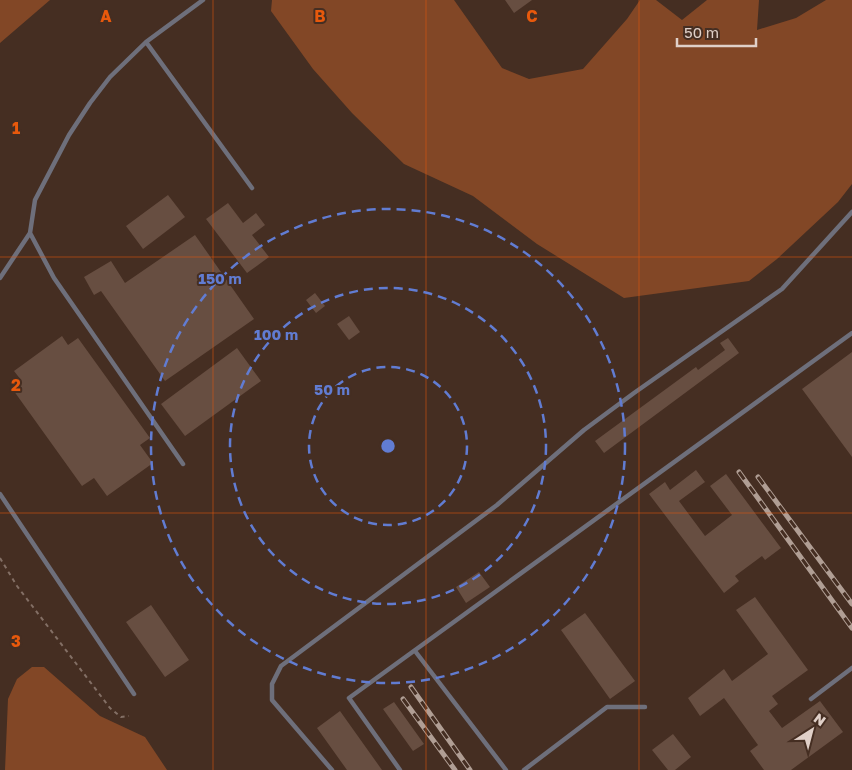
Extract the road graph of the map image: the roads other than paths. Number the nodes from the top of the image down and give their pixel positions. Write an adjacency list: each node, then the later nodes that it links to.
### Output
1 (203, 0): 2 (lane)
2 (146, 42): 3 (lane); 5 (lane)
3 (252, 188)
4 (852, 212): 15 (lane)
5 (30, 233): 6 (lane); 8 (lane)
6 (0, 278)
7 (852, 333): 10 (lane)
8 (183, 464)
9 (0, 494): 12 (lane)
10 (415, 651): 16 (lane); 17 (lane)
11 (852, 668): 13 (lane)
12 (134, 694)
13 (811, 698)
14 (645, 706): 18 (lane)
15 (332, 770)
16 (400, 770)
17 (506, 770)
18 (524, 770)

